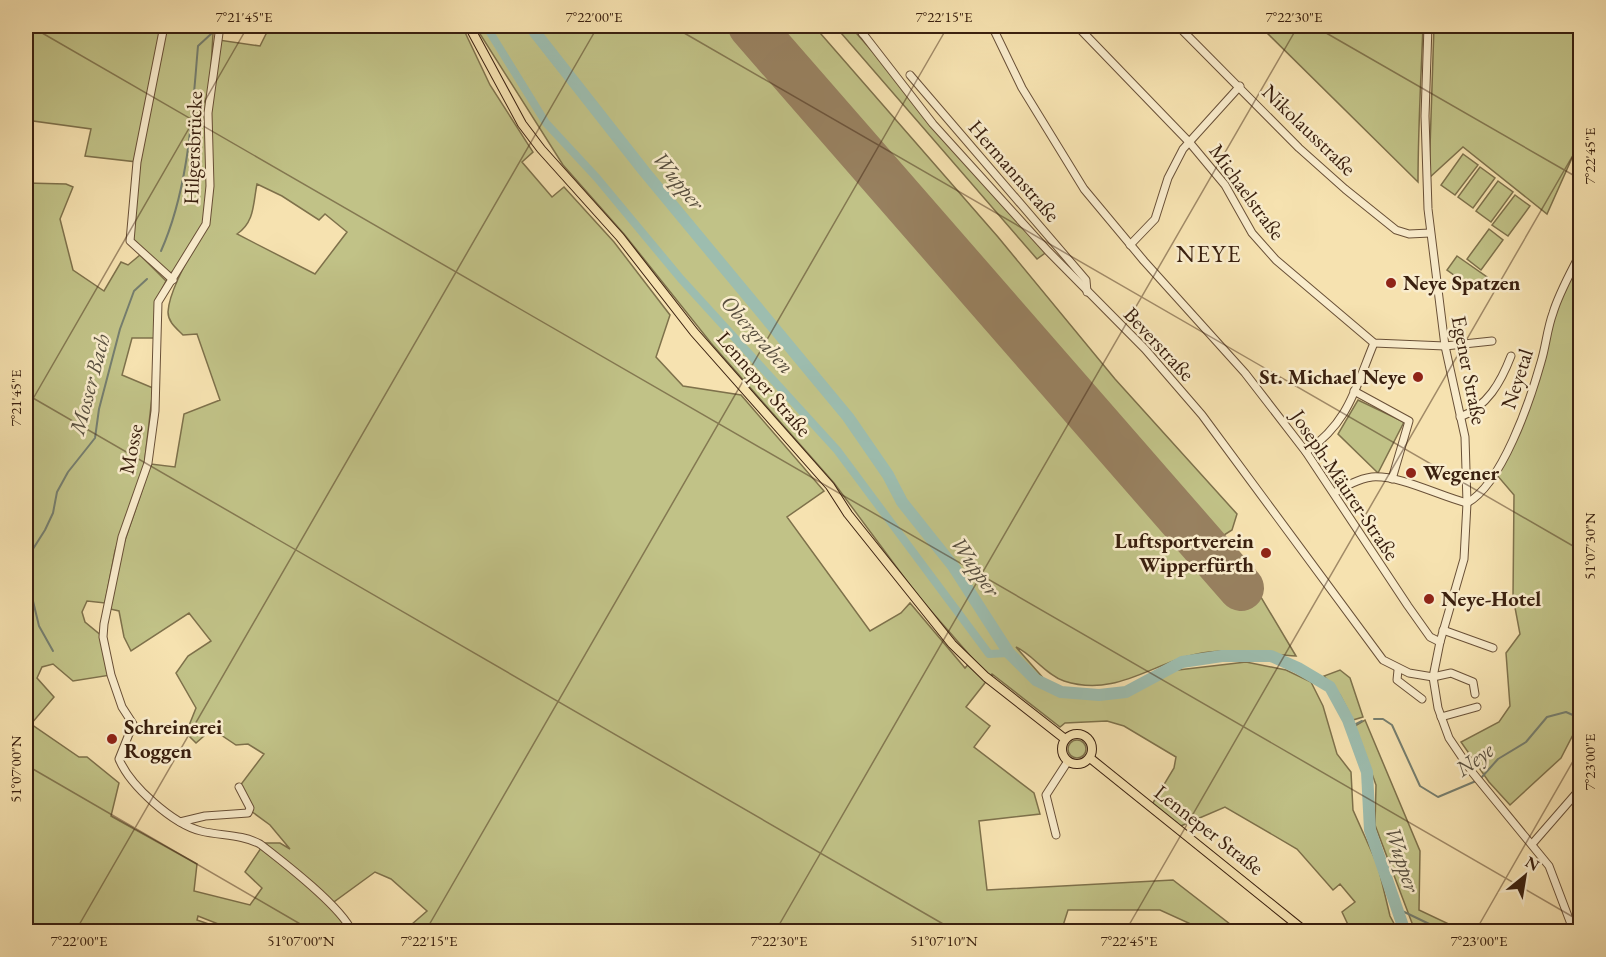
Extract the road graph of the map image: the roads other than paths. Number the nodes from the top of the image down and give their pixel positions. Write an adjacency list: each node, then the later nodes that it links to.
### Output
1 (164, 26): 18 (street)
2 (218, 26): 17 (street, Hilgersbrücke)
3 (469, 26): 39 (main road, Lenneper Straße)
4 (857, 26): 10 (street, Beverstraße)
5 (869, 26): 10 (street)
6 (992, 26): 15 (street, Joseph-Mäurer-Straße)
7 (1077, 26): 13 (street, Michaelstraße)
8 (1178, 26): 12 (street, Nikolausstraße)
9 (1428, 26): 14 (street, Egener Straße)
10 (863, 34): 19 (street, Beverstraße)
11 (910, 75): 19 (street, Hermannstraße)
12 (1240, 86): 13 (street); 14 (street, Nikolausstraße)
13 (1190, 143): 15 (street); 21 (street, Michaelstraße)
14 (1430, 233): 22 (street, Egener Straße)
15 (1130, 245): 26 (street, Joseph-Mäurer-Straße)
16 (1581, 254): 29 (street, Neyetal)
17 (183, 264): 18 (street, Mosse)
18 (173, 280): 44 (street, Mosse)
19 (1087, 292): 33 (street, Beverstraße)
20 (1492, 341): 22 (street)
21 (1374, 343): 22 (street); 24 (street)
22 (1445, 346): 25 (street, Egener Straße)
23 (1511, 356): 25 (street)
24 (1354, 391): 26 (street); 27 (street)
25 (1460, 417): 29 (street, Egener Straße)
26 (1306, 452): 28 (street, Joseph-Mäurer-Straße)
27 (1392, 479): 28 (street); 29 (street)
28 (1334, 494): 31 (street, Joseph-Mäurer-Straße)
29 (1467, 503): 30 (street, Egener Straße)
30 (1443, 630): 31 (street, Egener Straße); 32 (street)
31 (1440, 642): 34 (street, Egener Straße)
32 (1493, 648)
33 (1398, 670): 34 (street); 36 (street)
34 (1433, 677): 35 (street); 38 (street, Egener Straße)
35 (1475, 694)
36 (1422, 699)
37 (1477, 707): 38 (street)
38 (1442, 717): 46 (street, Egener Straße)
39 (1065, 739): 40 (main road); 41 (main road)
40 (1090, 758): 41 (main road); 48 (main road, Lenneper Straße)
41 (1068, 761): 45 (street)
42 (239, 787): 44 (street)
43 (1581, 789): 46 (street)
44 (180, 822): 47 (street)
45 (1056, 835)
46 (1533, 843): 49 (street, Egener Straße)
47 (352, 932)
48 (1306, 932)
49 (1574, 932)

